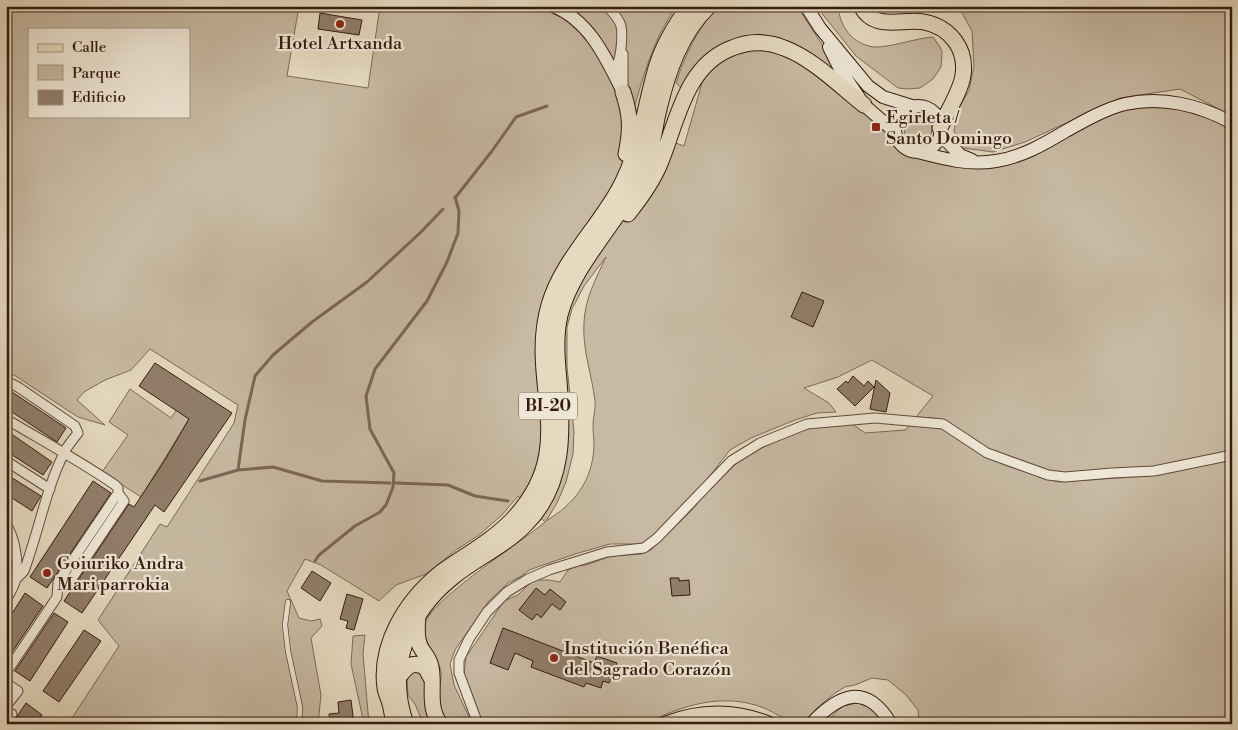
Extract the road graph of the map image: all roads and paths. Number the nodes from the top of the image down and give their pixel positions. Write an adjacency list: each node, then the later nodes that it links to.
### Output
1 (553, 6): 9 (street)
2 (607, 6): 8 (street)
3 (689, 6): 18 (main road, BI-20)
4 (709, 6): 19 (main road, BI-20)
5 (806, 6): 7 (street)
6 (862, 6): 14 (main road)
7 (820, 28): 11 (street); 12 (street)
8 (621, 39): 9 (street); 10 (street)
9 (613, 72): 10 (street)
10 (623, 92): 18 (main road)
11 (864, 105): 15 (street); 19 (main road)
12 (915, 107): 14 (street); 15 (street)
13 (1232, 123): 17 (street)
14 (940, 131): 16 (street); 17 (street)
15 (895, 132): 16 (street)
16 (914, 151): 17 (street)
17 (979, 163)
18 (607, 208): 40 (main road, BI-20)
19 (611, 226): 33 (main road, BI-20)
20 (6, 381): 22 (street)
21 (6, 419): 22 (street)
22 (64, 454): 25 (street); 26 (street)
23 (1232, 455): 47 (street)
24 (6, 461): 25 (street)
25 (50, 489): 28 (street)
26 (118, 493): 29 (street); 36 (street)
27 (6, 524): 28 (street)
28 (16, 578): 30 (street)
29 (69, 583)
30 (8, 589): 31 (street)
31 (6, 600)
32 (288, 602): 42 (lane)
33 (418, 614): 34 (main road); 37 (main road, BI-20)
34 (420, 646): 35 (main road); 38 (main road)
35 (410, 664): 37 (main road); 38 (main road)
36 (8, 670)
37 (398, 678): 45 (main road, BI-20)
38 (432, 678): 46 (main road)
39 (6, 683): 41 (street)
40 (385, 690): 43 (main road); 44 (main road, BI-20)
41 (8, 714)
42 (298, 724)
43 (389, 724)
44 (395, 724)
45 (406, 724)
46 (440, 724)
47 (478, 724)
48 (666, 724): 49 (main road)
49 (768, 724)
50 (811, 724): 51 (street)
51 (890, 724)

